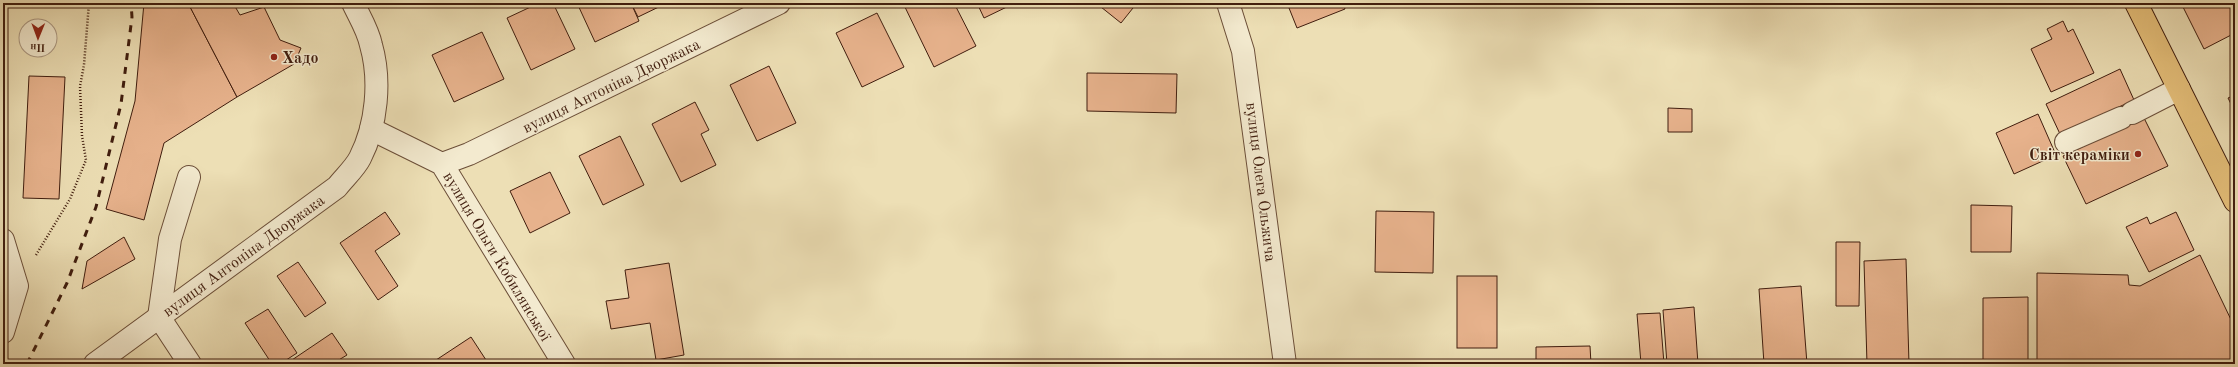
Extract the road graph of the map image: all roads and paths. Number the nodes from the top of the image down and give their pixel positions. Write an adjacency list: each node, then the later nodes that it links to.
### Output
1 (89, 3): 13 (path)
2 (353, 3): 7 (street)
3 (779, 3): 9 (street, вулиця Антоніна Дворжака)
4 (1228, 3): 19 (street, вулиця Олега Ольжича)
5 (2136, 3): 6 (main road)
6 (2179, 89): 8 (street); 11 (main road)
7 (371, 129): 9 (street, вулиця Ольги Кобилянської); 14 (street, вулиця Антоніна Дворжака)
8 (2066, 142)
9 (442, 164): 18 (street, вулиця Ольги Кобилянської)
10 (189, 177): 14 (street)
11 (2235, 201)
12 (3, 240): 15 (street)
13 (36, 254)
14 (159, 317): 16 (street, вулиця Антоніна Дворжака); 17 (street)
15 (3, 332)
16 (95, 364)
17 (190, 364)
18 (564, 364)
19 (1285, 364)

